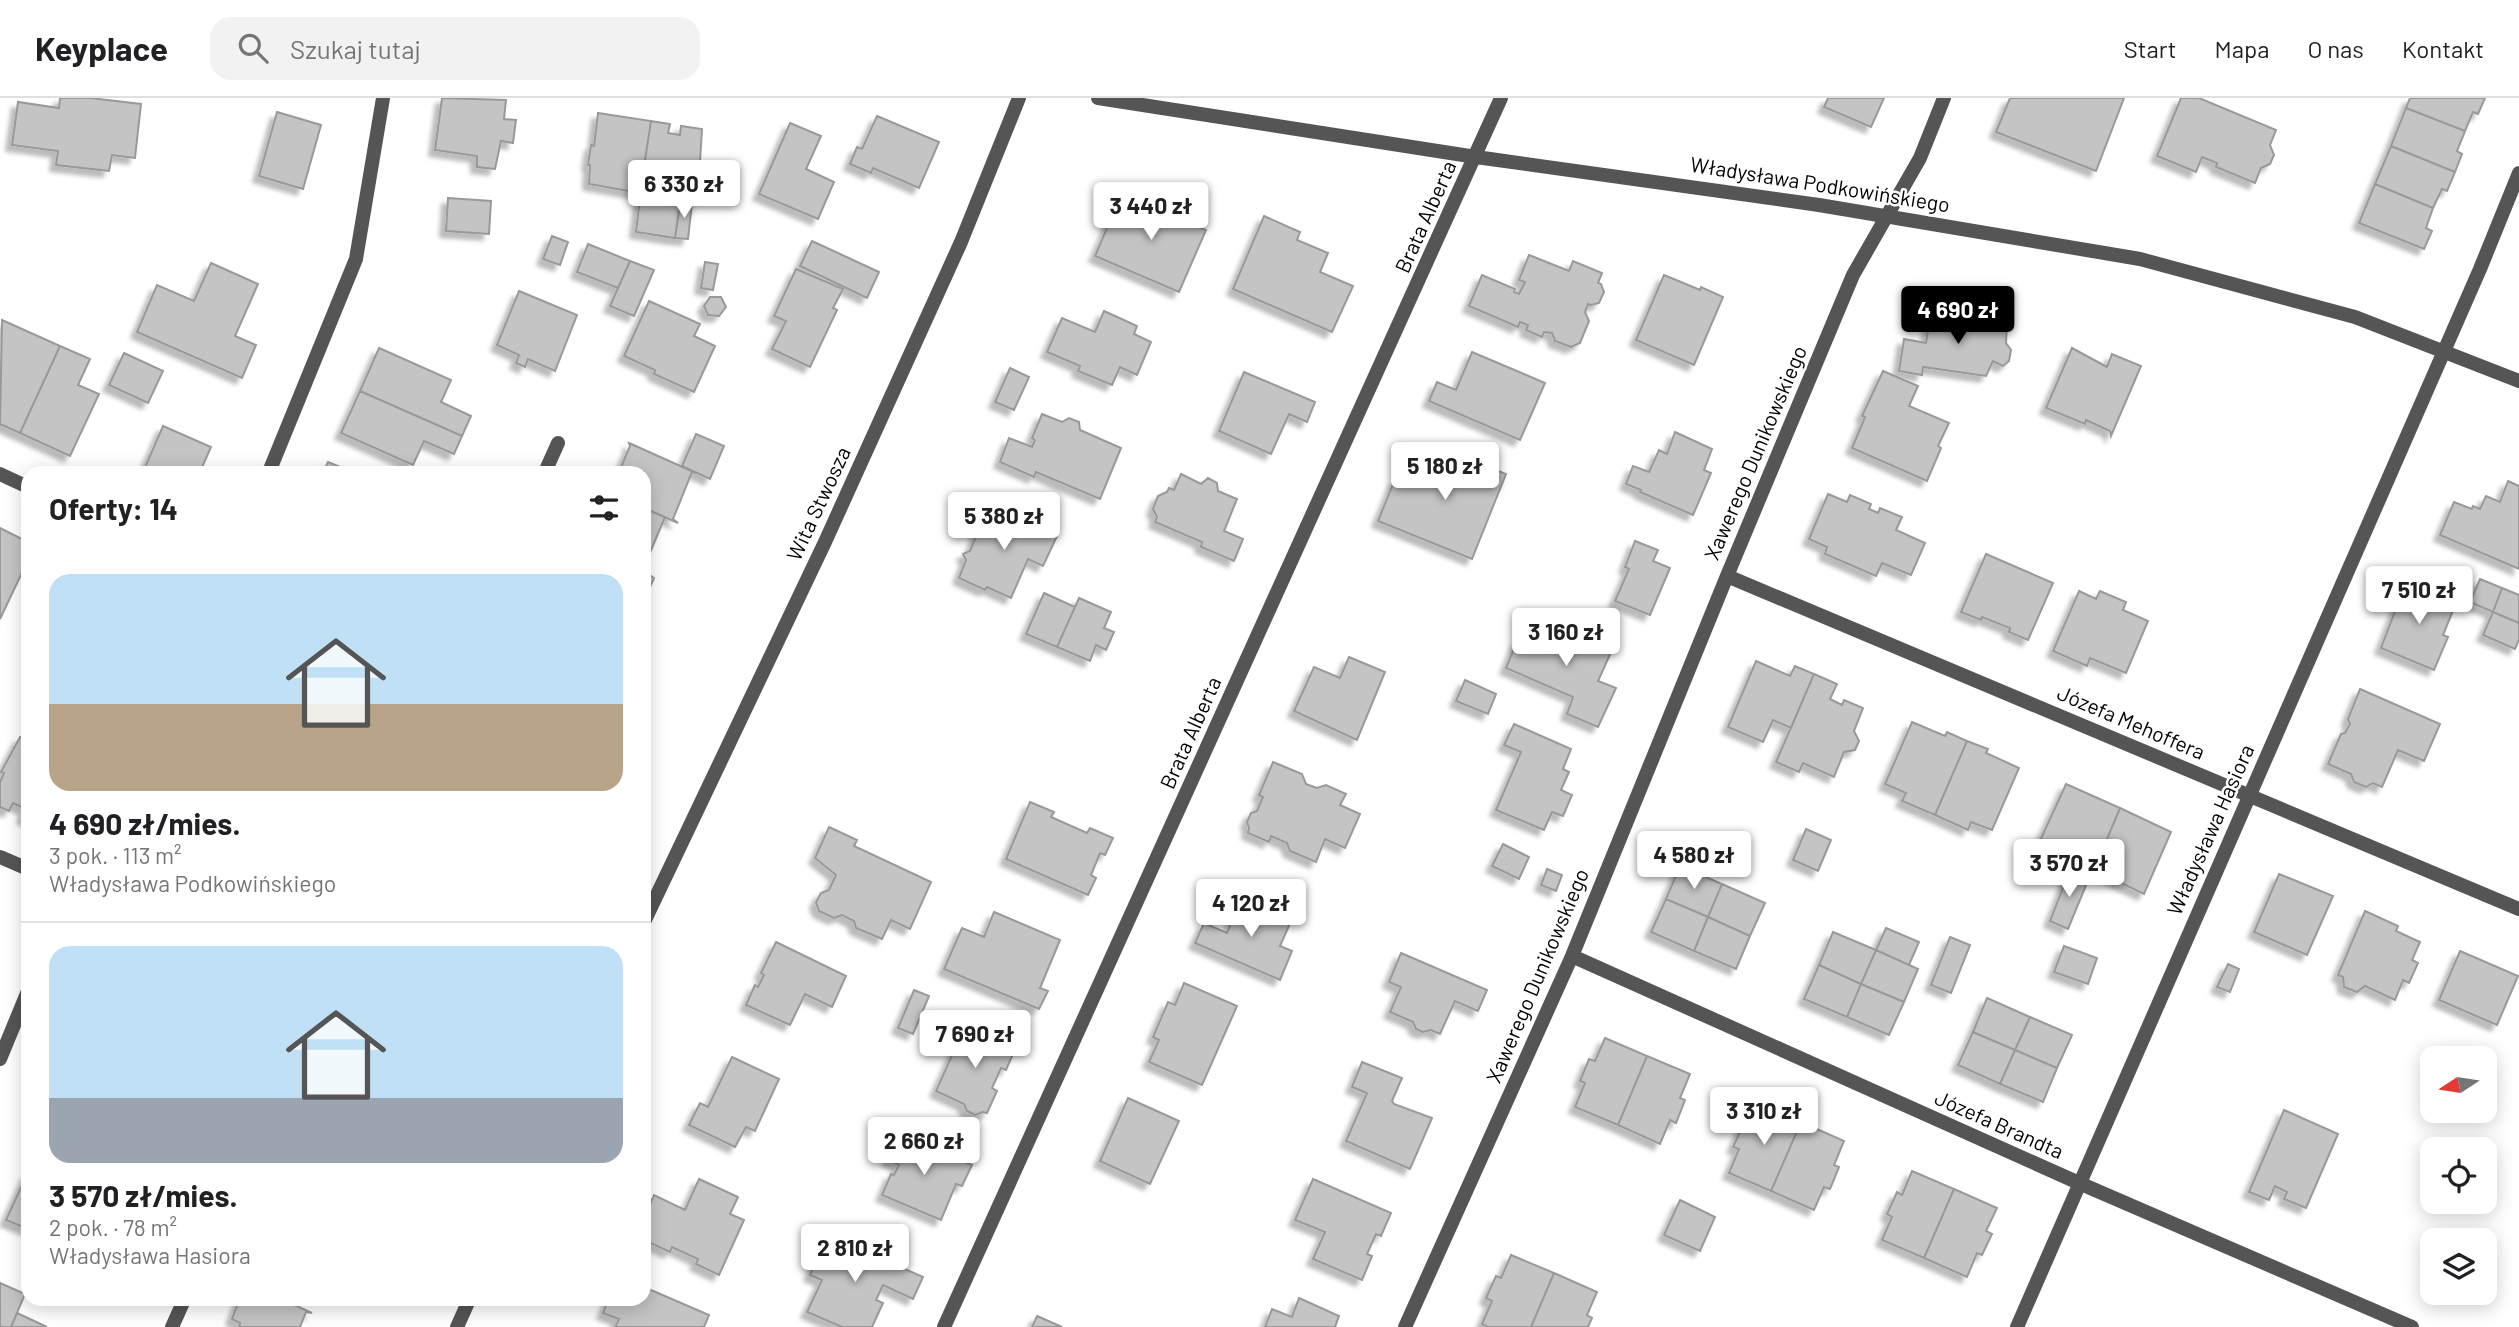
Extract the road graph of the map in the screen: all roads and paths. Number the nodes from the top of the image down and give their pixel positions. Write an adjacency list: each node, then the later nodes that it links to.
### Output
1 (383, 98): 12 (street)
2 (1019, 98): 20 (street, Wita Stwosza)
3 (1098, 98): 6 (street, Władysława Podkowińskiego)
4 (1501, 98): 6 (street, Brata Alberta)
5 (1944, 98): 8 (street, Xawerego Dunikowskiego)
6 (1476, 157): 8 (street, Władysława Podkowińskiego); 30 (street, Brata Alberta)
7 (2519, 173): 9 (street, Władysława Hasiora)
8 (1887, 215): 9 (street, Władysława Podkowińskiego); 16 (street, Xawerego Dunikowskiego)
9 (2443, 351): 10 (street, Władysława Podkowińskiego); 17 (street, Władysława Hasiora)
10 (2519, 381)
11 (558, 443): 13 (street)
12 (271, 466)
13 (548, 466)
14 (0, 474): 15 (street)
15 (21, 484)
16 (1727, 576): 17 (street, Józefa Mehoffera); 22 (street, Xawerego Dunikowskiego)
17 (2250, 795): 21 (street, Józefa Mehoffera); 25 (street, Władysława Hasiora)
18 (0, 857): 19 (street)
19 (21, 866)
20 (651, 907)
21 (2519, 909)
22 (1572, 956): 25 (street, Józefa Brandta); 31 (street, Xawerego Dunikowskiego)
23 (21, 1008): 24 (street)
24 (0, 1059)
25 (2078, 1183): 32 (street, Władysława Hasiora); 33 (street, Józefa Brandta)
26 (181, 1306): 28 (street)
27 (466, 1306): 29 (street)
28 (172, 1327)
29 (457, 1327)
30 (944, 1327)
31 (1405, 1327)
32 (2017, 1327)
33 (2412, 1327)

